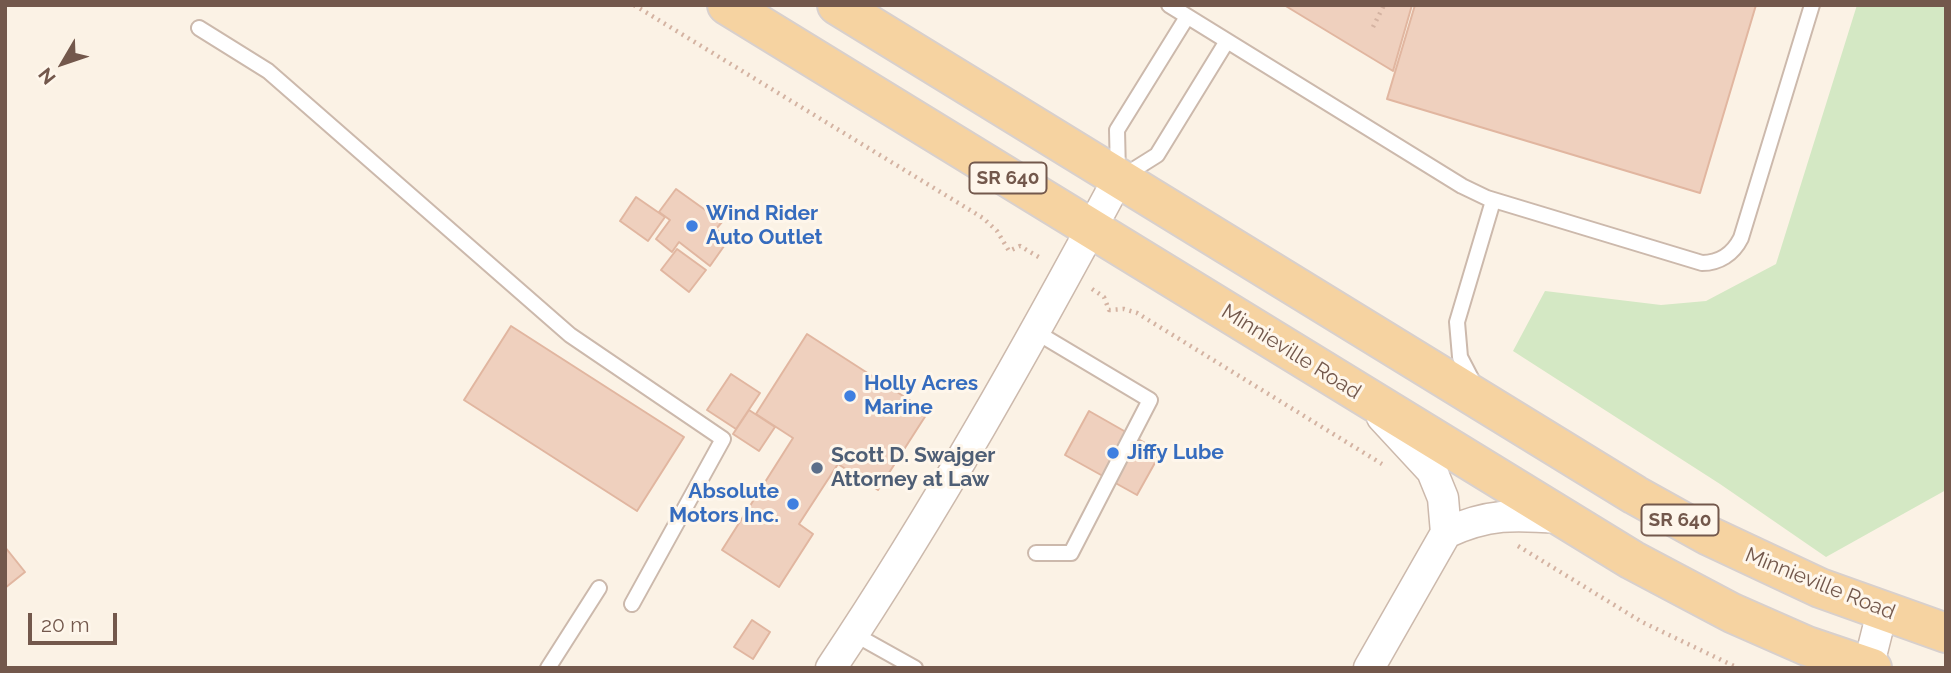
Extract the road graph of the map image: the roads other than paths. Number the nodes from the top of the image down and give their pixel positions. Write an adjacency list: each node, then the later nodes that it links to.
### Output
1 (727, 5): 10 (main road, Minnieville Road / SR 640)
2 (837, 5): 8 (main road, Minnieville Road / SR 640)
3 (1168, 5): 5 (lane)
4 (1812, 5): 9 (lane)
5 (1187, 17): 7 (lane); 8 (lane)
6 (199, 28): 18 (lane)
7 (1227, 41): 8 (lane); 9 (lane)
8 (1118, 179): 10 (street); 13 (main road, Minnieville Road / SR 640)
9 (1493, 201): 13 (lane)
10 (1091, 229): 11 (street); 12 (main road, Minnieville Road / SR 640)
11 (1036, 332): 16 (lane); 21 (street)
12 (1365, 398): 14 (main road, Minnieville Road / SR 640); 15 (street)
13 (1489, 406): 19 (main road, Minnieville Road / SR 640)
14 (1563, 519): 15 (street); 22 (main road, Minnieville Road / SR 640)
15 (1446, 533): 26 (street)
16 (1036, 553)
17 (599, 588): 23 (lane)
18 (632, 604)
19 (1882, 612): 20 (main road, Minnieville Road / SR 640); 22 (street)
20 (1946, 632)
21 (854, 634): 24 (street); 25 (lane)
22 (1869, 667)
23 (548, 668)
24 (831, 668)
25 (915, 668)
26 (1368, 668)

